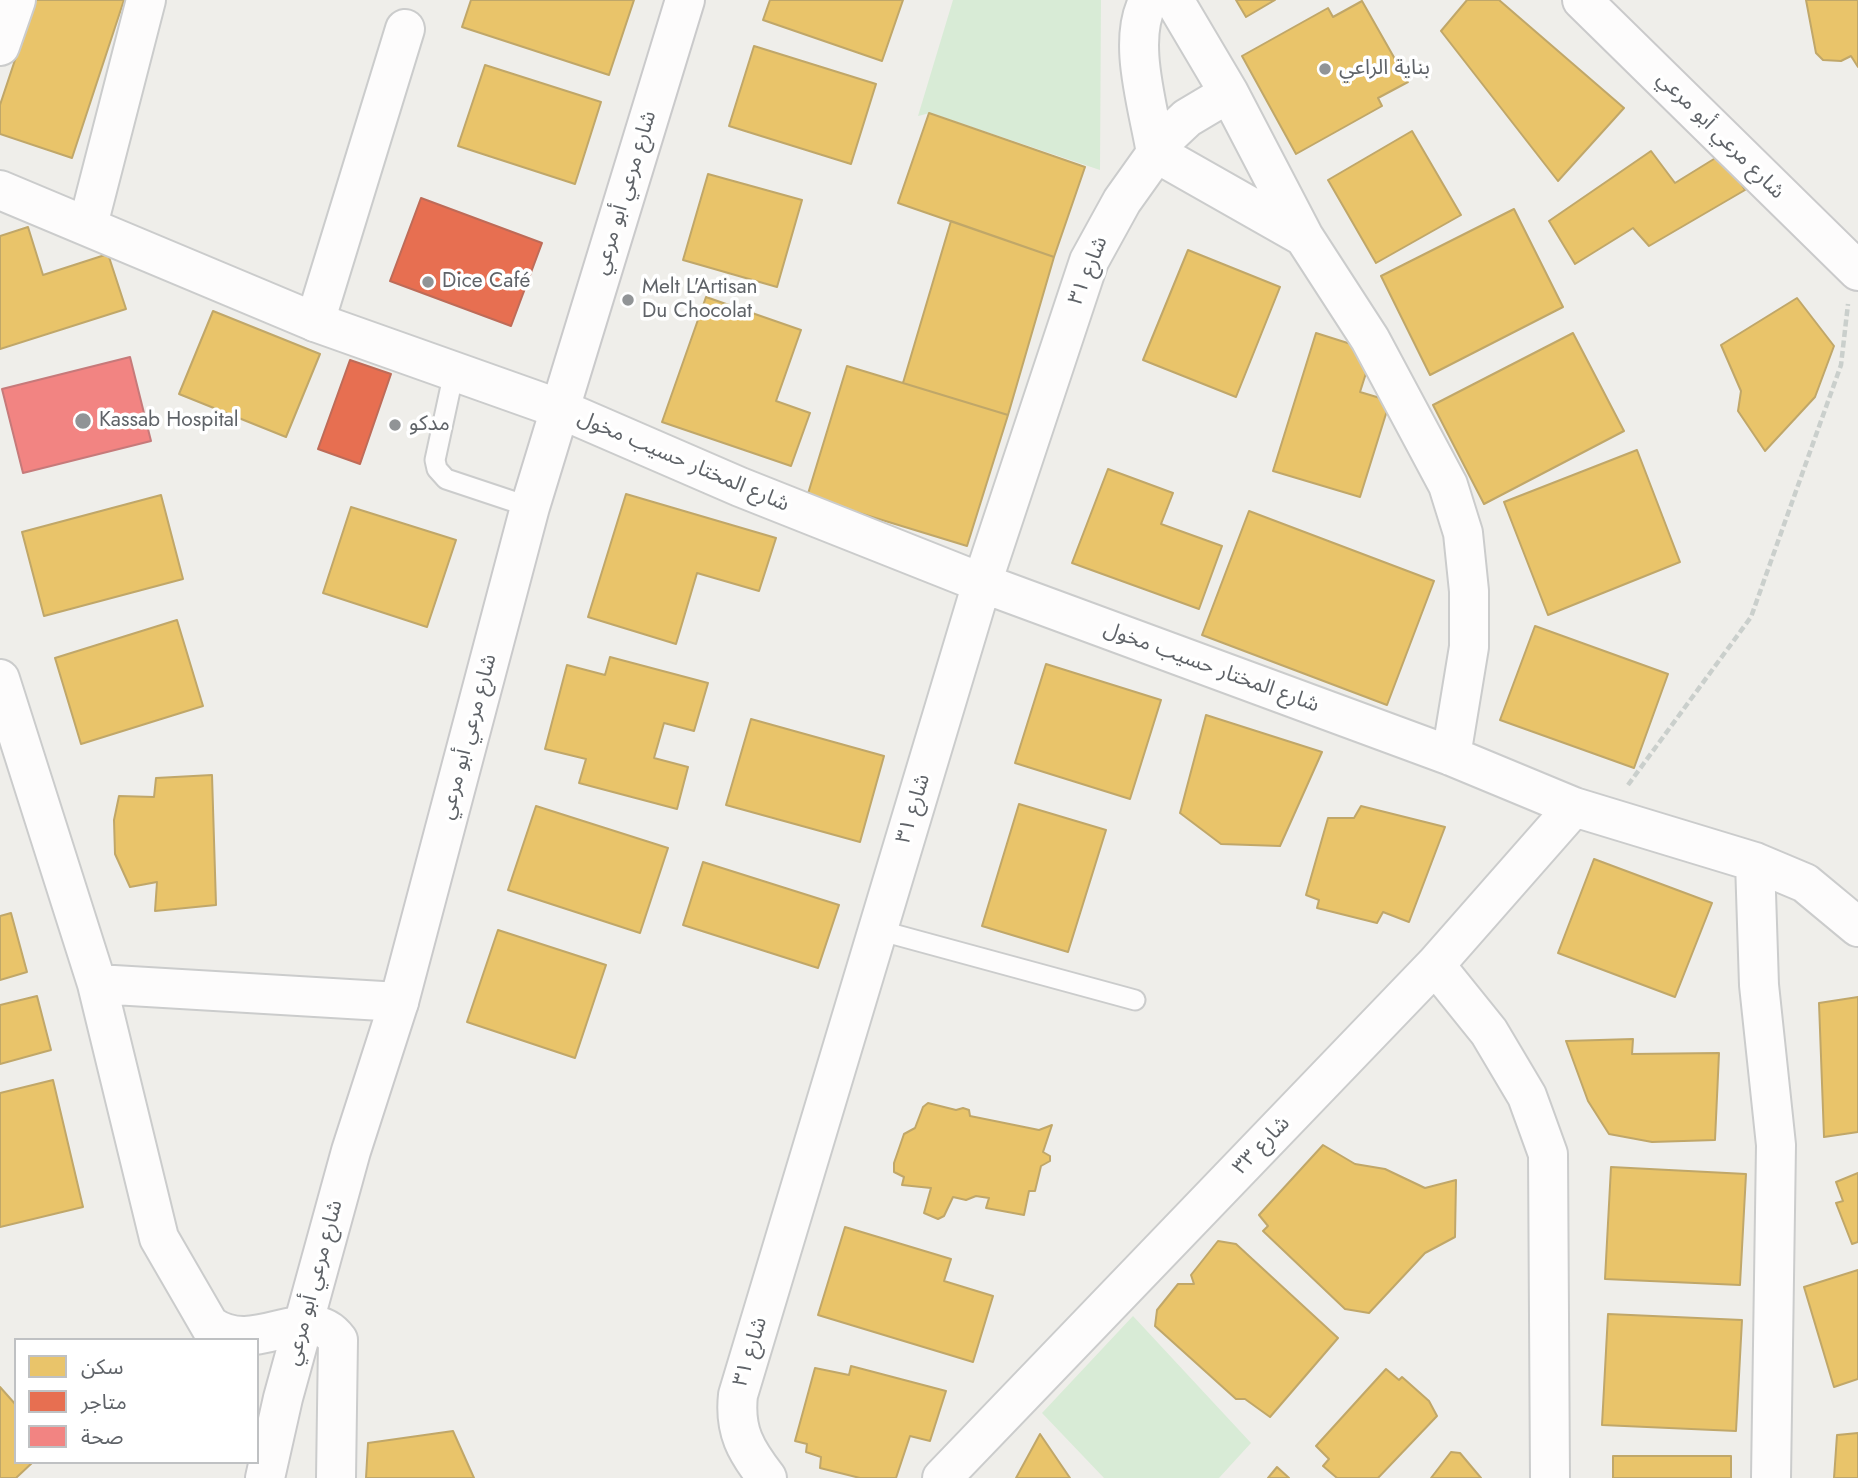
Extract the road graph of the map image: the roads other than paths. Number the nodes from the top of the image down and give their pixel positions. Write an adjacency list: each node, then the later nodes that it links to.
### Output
1 (16, 0): 8 (street)
2 (146, 0): 12 (street)
3 (685, 0): 17 (street, شارع مرعي أبو مرعي)
4 (1149, 0): 10 (street)
5 (1174, 0): 9 (street)
6 (1582, 0): 14 (street, شارع مرعي أبو مرعي)
7 (405, 29): 15 (street)
8 (0, 46)
9 (1229, 93): 10 (street, شارع ٣١); 13 (street)
10 (1156, 153): 13 (street); 19 (street, شارع ٣١)
11 (0, 190): 12 (street, شارع المختار حسيب مخول)
12 (88, 225): 15 (street, شارع المختار حسيب مخول)
13 (1304, 237): 21 (street)
14 (1855, 268)
15 (315, 322): 16 (street, شارع المختار حسيب مخول)
16 (454, 372): 17 (street, شارع المختار حسيب مخول); 18 (lane)
17 (560, 409): 18 (street, شارع مرعي أبو مرعي); 19 (street, شارع المختار حسيب مخول)
18 (530, 508): 29 (street, شارع مرعي أبو مرعي)
19 (982, 583): 21 (street, شارع المختار حسيب مخول); 25 (street, شارع ٣١)
20 (0, 679): 27 (street)
21 (1451, 756): 22 (street, شارع المختار حسيب مخول)
22 (1590, 812): 23 (street, شارع المختار حسيب مخول); 26 (street, شارع ٣٣)
23 (1755, 862): 24 (street, شارع المختار حسيب مخول); 37 (street)
24 (1858, 927)
25 (878, 930): 28 (lane); 34 (street, شارع ٣١)
26 (1435, 965): 35 (street, شارع ٣٣); 36 (street)
27 (97, 984): 29 (street); 31 (street)
28 (1135, 1000)
29 (398, 1002): 30 (street, شارع مرعي أبو مرعي)
30 (305, 1323): 31 (street); 32 (street, شارع مرعي أبو مرعي); 33 (street)
31 (214, 1333)
32 (262, 1453)
33 (336, 1478)
34 (767, 1478)
35 (942, 1478)
36 (1550, 1478)
37 (1771, 1478)

